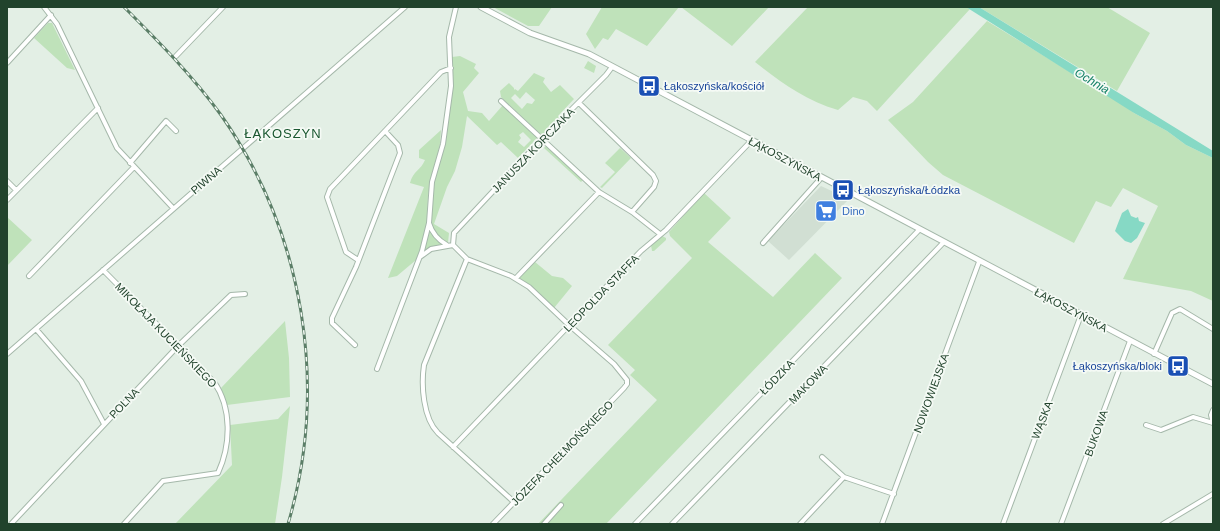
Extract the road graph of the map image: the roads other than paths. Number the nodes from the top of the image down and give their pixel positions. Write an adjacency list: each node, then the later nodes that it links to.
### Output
1 (44, 7): 6 (street)
2 (223, 7): 7 (street)
3 (405, 7): 25 (street, PIWNA)
4 (481, 7): 9 (street, ŁĄKOSZYŃSKA)
5 (454, 8): 10 (street)
6 (51, 15): 8 (street); 13 (street)
7 (176, 56)
8 (7, 62)
9 (612, 66): 12 (street, JANUSZA KORCZAKA); 17 (street, ŁĄKOSZYŃSKA)
10 (451, 68): 15 (street); 27 (street)
11 (501, 101): 16 (street)
12 (579, 103): 16 (street, JANUSZA KORCZAKA); 26 (street)
13 (98, 108): 18 (street); 22 (street)
14 (176, 131): 18 (street)
15 (385, 132): 36 (street); 36 (street)
16 (542, 139): 23 (street); 33 (street, JANUSZA KORCZAKA)
17 (751, 141): 20 (street, ŁĄKOSZYŃSKA); 29 (street, LEOPOLDA STAFFA)
18 (130, 163): 19 (street)
19 (134, 167): 25 (street); 39 (street)
20 (821, 178): 28 (street, ŁĄKOSZYŃSKA); 30 (street)
21 (7, 181): 22 (street)
22 (16, 190): 24 (street)
23 (599, 192): 26 (street); 40 (street)
24 (7, 200)
25 (173, 208): 38 (street, PIWNA)
26 (632, 212): 29 (street)
27 (429, 223): 32 (street); 34 (street)
28 (919, 230): 31 (street, ŁĄKOSZYŃSKA); 68 (street, ŁÓDZKA)
29 (660, 234): 43 (street, LEOPOLDA STAFFA)
30 (763, 243)
31 (943, 243): 37 (street, ŁĄKOSZYŃSKA); 69 (street, MAKOWA)
32 (448, 245): 33 (street); 34 (street)
33 (453, 245): 35 (street)
34 (418, 259): 51 (street)
35 (468, 259): 40 (street); 57 (street)
36 (358, 260): 47 (street)
37 (979, 262): 42 (street, ŁĄKOSZYŃSKA); 60 (street, NOWOWIEJSKA)
38 (103, 270): 44 (street, PIWNA); 48 (street, MIKOŁAJA KUCIEŃSKIEGO)
39 (29, 276)
40 (516, 278): 43 (street)
41 (245, 294): 48 (street, POLNA)
42 (1081, 315): 46 (street, ŁĄKOSZYŃSKA); 72 (street, WĄSKA)
43 (569, 326): 57 (street, LEOPOLDA STAFFA); 62 (street, JÓZEFA CHEŁMOŃSKIEGO)
44 (36, 329): 49 (street, PIWNA); 55 (street)
45 (1213, 329): 50 (street)
46 (1130, 341): 50 (street, ŁĄKOSZYŃSKA); 73 (street, BUKOWA)
47 (356, 345)
48 (178, 346): 55 (street, POLNA); 65 (street, MIKOŁAJA KUCIEŃSKIEGO)
49 (7, 354)
50 (1154, 354): 52 (street, ŁĄKOSZYŃSKA)
51 (377, 369)
52 (1213, 384)
53 (1213, 410): 54 (street)
54 (1213, 423): 56 (street)
55 (104, 424): 64 (street, POLNA)
56 (1146, 425)
57 (453, 447): 62 (street)
58 (822, 457): 59 (street)
59 (844, 477): 60 (street); 70 (street)
60 (894, 494): 71 (street, NOWOWIEJSKA)
61 (1213, 494): 74 (street)
62 (514, 502): 66 (street, JÓZEFA CHEŁMOŃSKIEGO)
63 (561, 505): 67 (street)
64 (11, 524)
65 (124, 524)
66 (493, 524)
67 (544, 524)
68 (635, 524)
69 (672, 524)
70 (800, 524)
71 (882, 524)
72 (1003, 524)
73 (1061, 524)
74 (1163, 524)

